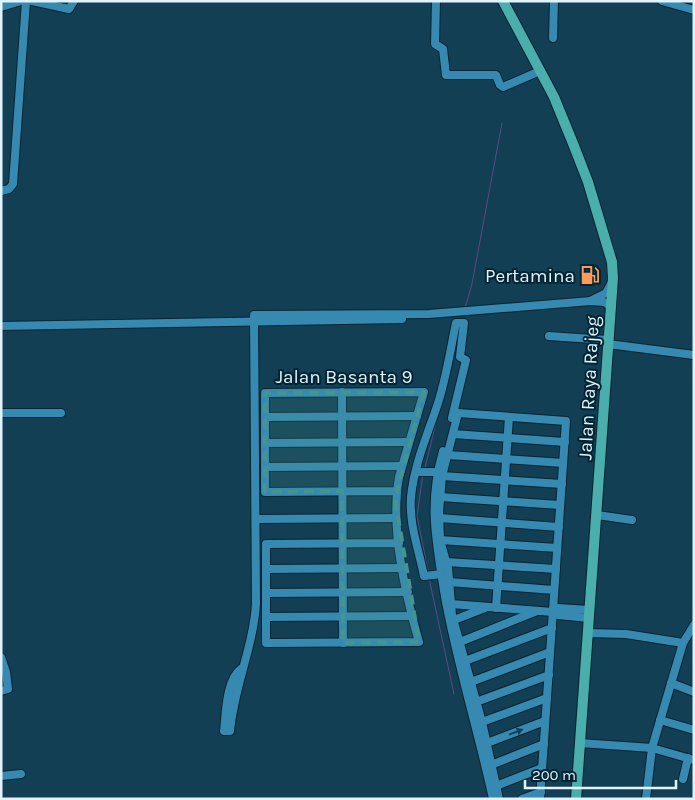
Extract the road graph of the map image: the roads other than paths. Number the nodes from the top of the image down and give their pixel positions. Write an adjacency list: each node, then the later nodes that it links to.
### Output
1 (21, 1): 9 (street)
2 (26, 1): 13 (street)
3 (32, 1): 4 (street)
4 (74, 1)
5 (436, 1): 12 (street)
6 (503, 1): 12 (main road, Jalan Raya Rajeg)
7 (554, 1): 11 (street)
8 (662, 1): 10 (street)
9 (1, 7)
10 (694, 10)
11 (553, 38)
12 (540, 71): 14 (main road, Jalan Raya Rajeg)
13 (1, 191)
14 (611, 284): 15 (street); 16 (main road, Jalan Raya Rajeg)
15 (591, 301): 16 (street); 17 (street)
16 (610, 311): 17 (street); 20 (main road, Jalan Raya Rajeg)
17 (255, 322): 18 (street); 54 (street)
18 (1, 326)
19 (549, 336): 20 (street)
20 (608, 342): 21 (street); 50 (main road, Jalan Raya Rajeg)
21 (694, 356)
22 (342, 392): 25 (street, Jalan Basanta 9); 26 (street, Jalan Basanta 9); 27 (street)
23 (1, 413): 24 (street)
24 (61, 413)
25 (417, 416): 27 (street); 33 (street)
26 (265, 417): 27 (street); 31 (street)
27 (342, 417): 32 (street)
28 (509, 417): 29 (street); 30 (street); 34 (street)
29 (453, 434): 30 (street); 35 (street)
30 (508, 438): 34 (street); 36 (street)
31 (265, 442): 32 (street); 40 (street)
32 (342, 442): 33 (street); 38 (street)
33 (409, 442): 39 (street)
34 (565, 442): 37 (street)
35 (448, 454): 36 (street); 42 (street)
36 (506, 459): 37 (street); 43 (street)
37 (563, 463): 44 (street)
38 (342, 466): 39 (street); 40 (street); 46 (street)
39 (402, 466): 45 (street)
40 (265, 467): 46 (street)
41 (421, 472): 42 (street); 42 (street); 69 (street)
42 (440, 474): 43 (street); 47 (street); 69 (street)
43 (505, 480): 44 (street); 48 (street)
44 (562, 484): 49 (street)
45 (396, 491): 46 (street); 52 (street)
46 (342, 492): 51 (street)
47 (440, 497): 48 (street); 53 (street)
48 (504, 501): 49 (street); 56 (street)
49 (560, 505): 57 (street)
50 (598, 515): 55 (street); 80 (main road, Jalan Raya Rajeg)
51 (342, 518): 52 (street); 54 (street); 59 (street)
52 (395, 518): 60 (street)
53 (440, 518): 56 (street); 58 (street)
54 (256, 519): 105 (street)
55 (632, 520)
56 (502, 523): 57 (street); 61 (street)
57 (559, 527): 62 (street)
58 (440, 540): 61 (street); 63 (street)
59 (342, 543): 60 (street); 65 (street); 66 (street)
60 (399, 543): 67 (street)
61 (500, 544): 62 (street); 64 (street)
62 (557, 548): 68 (street)
63 (446, 562): 64 (street); 70 (street)
64 (499, 565): 68 (street); 71 (street)
65 (266, 568): 66 (street); 74 (street)
66 (343, 568): 67 (street); 75 (street)
67 (403, 568): 73 (street)
68 (556, 569): 72 (street)
69 (442, 574): 118 (street)
70 (449, 582): 71 (street); 76 (street)
71 (498, 586): 72 (street); 77 (street)
72 (554, 590): 79 (street)
73 (408, 592): 75 (street); 81 (street)
74 (266, 593): 75 (street); 82 (street)
75 (343, 593): 83 (street)
76 (451, 604): 77 (street); 84 (street)
77 (492, 607): 78 (street); 84 (street)
78 (538, 611): 79 (street); 88 (street)
79 (553, 612): 80 (street); 86 (street)
80 (589, 614): 87 (main road, Jalan Raya Rajeg)
81 (412, 616): 83 (street); 89 (street)
82 (266, 617): 83 (street); 89 (street)
83 (343, 617): 89 (street)
84 (454, 620): 88 (street)
85 (694, 625): 90 (street)
86 (552, 628): 91 (street); 93 (street)
87 (588, 633): 90 (street); 107 (main road, Jalan Raya Rajeg)
88 (460, 642): 93 (street)
89 (343, 643)
90 (683, 643): 96 (street)
91 (550, 652): 94 (street); 95 (street)
92 (2, 660): 97 (street)
93 (465, 661): 95 (street)
94 (549, 675): 99 (street); 100 (street)
95 (471, 682): 100 (street)
96 (671, 683): 98 (street); 101 (street)
97 (1, 691)
98 (694, 692)
99 (547, 698): 102 (street); 103 (street)
100 (476, 702): 103 (street)
101 (660, 720): 104 (street); 109 (street)
102 (545, 721): 106 (street, one-way to 102); 108 (street)
103 (482, 722): 106 (street)
104 (694, 730)
105 (227, 731)
106 (486, 743): 111 (street)
107 (580, 743): 109 (street); 121 (main road, Jalan Raya Rajeg)
108 (544, 744): 111 (street); 112 (street)
109 (652, 748): 110 (street); 122 (street)
110 (691, 759): 115 (street)
111 (491, 764): 116 (street)
112 (542, 768): 116 (street); 117 (street)
113 (21, 774): 114 (street)
114 (1, 776)
115 (683, 779)
116 (496, 786): 119 (street)
117 (540, 795): 120 (street)
118 (493, 799)
119 (499, 799)
120 (522, 799)
121 (576, 799)
122 (646, 799)

